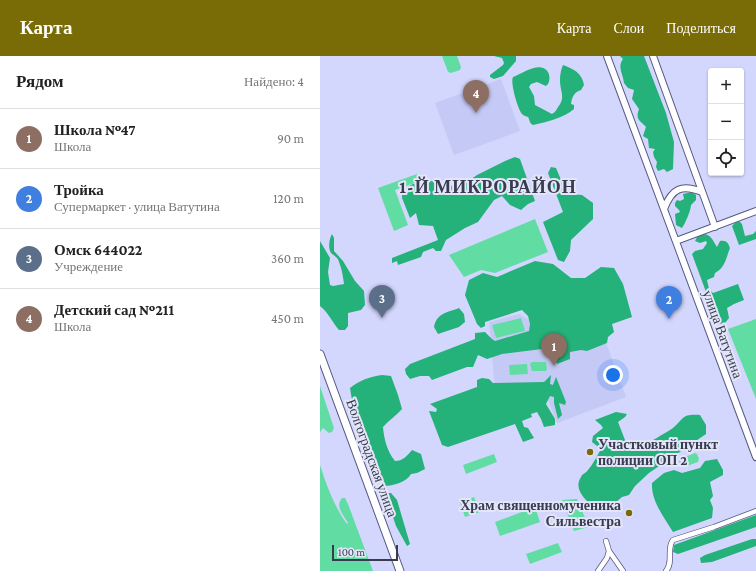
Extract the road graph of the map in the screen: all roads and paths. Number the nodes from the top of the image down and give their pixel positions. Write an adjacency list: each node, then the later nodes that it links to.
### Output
1 (607, 56): 4 (main road, улица Ватутина)
2 (653, 56): 3 (main road)
3 (702, 192): 4 (main road); 6 (main road)
4 (664, 209): 7 (main road, улица Ватутина)
5 (756, 211): 6 (main road)
6 (715, 227): 7 (main road)
7 (676, 241): 10 (main road, улица Ватутина)
8 (320, 354): 15 (main road, Волгоградская улица)
9 (320, 365): 14 (main road, Волгоградская улица)
10 (756, 457)
11 (756, 511): 18 (street)
12 (606, 541): 13 (street)
13 (609, 551): 16 (street); 17 (street)
14 (395, 571)
15 (400, 571)
16 (598, 571)
17 (623, 571)
18 (666, 571)

